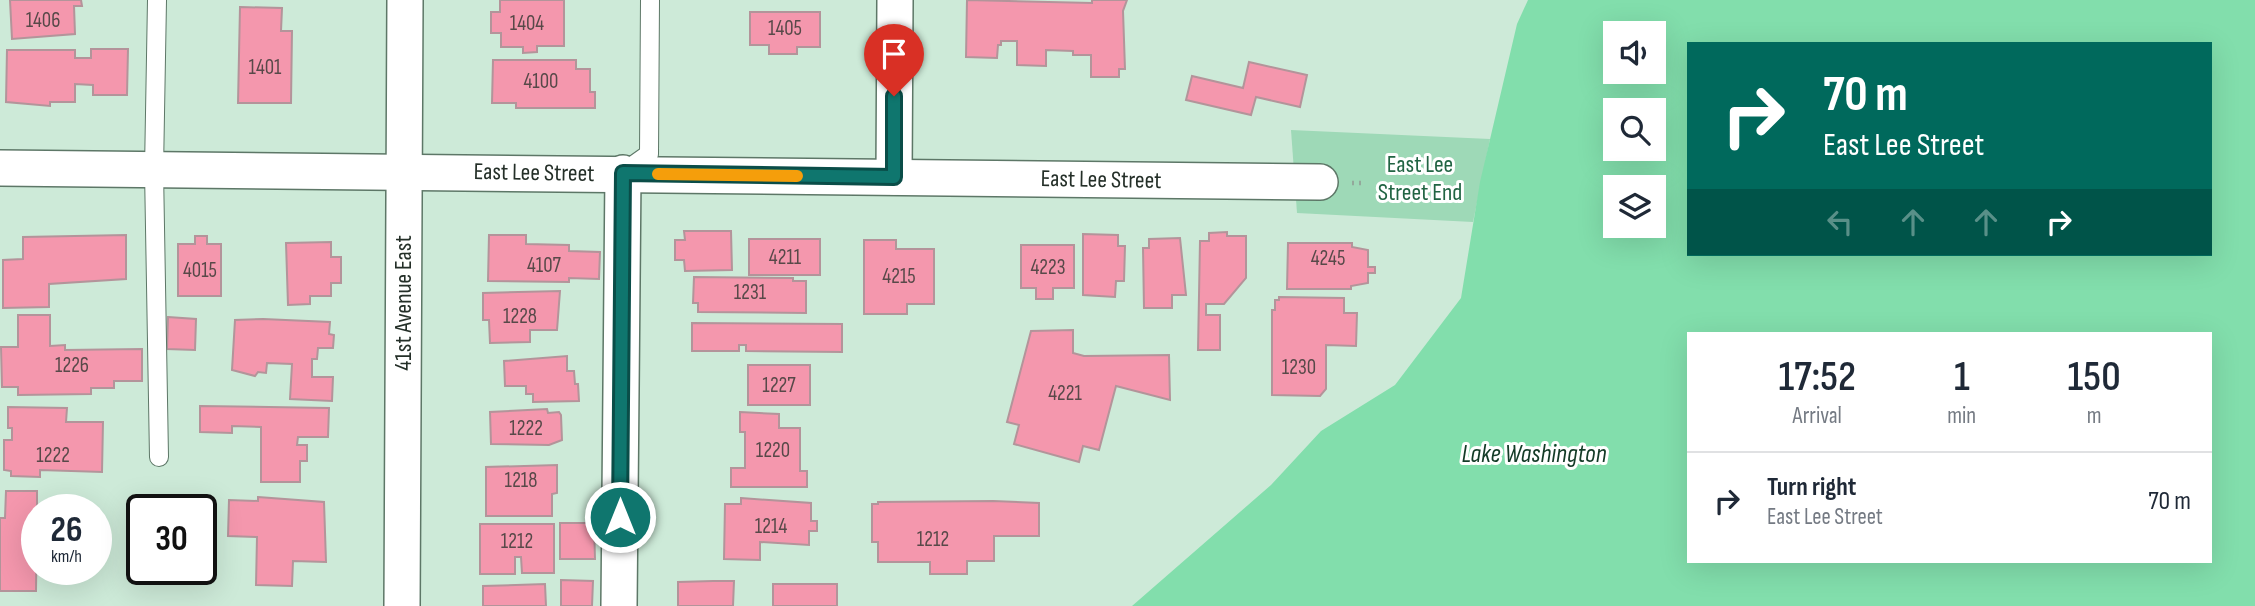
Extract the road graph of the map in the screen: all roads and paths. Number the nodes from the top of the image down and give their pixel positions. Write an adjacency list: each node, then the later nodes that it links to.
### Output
1 (157, 0): 6 (lane)
2 (405, 0): 7 (street, 41st Avenue East)
3 (650, 0): 8 (lane)
4 (895, 0): 9 (street)
5 (0, 168): 6 (street, East Lee Street)
6 (154, 170): 7 (street, East Lee Street); 11 (lane)
7 (403, 171): 8 (street, East Lee Street); 12 (street, 41st Avenue East)
8 (623, 173): 9 (street, East Lee Street); 13 (street)
9 (894, 177): 10 (street, East Lee Street)
10 (1320, 182)
11 (159, 457)
12 (402, 606)
13 (619, 606)

